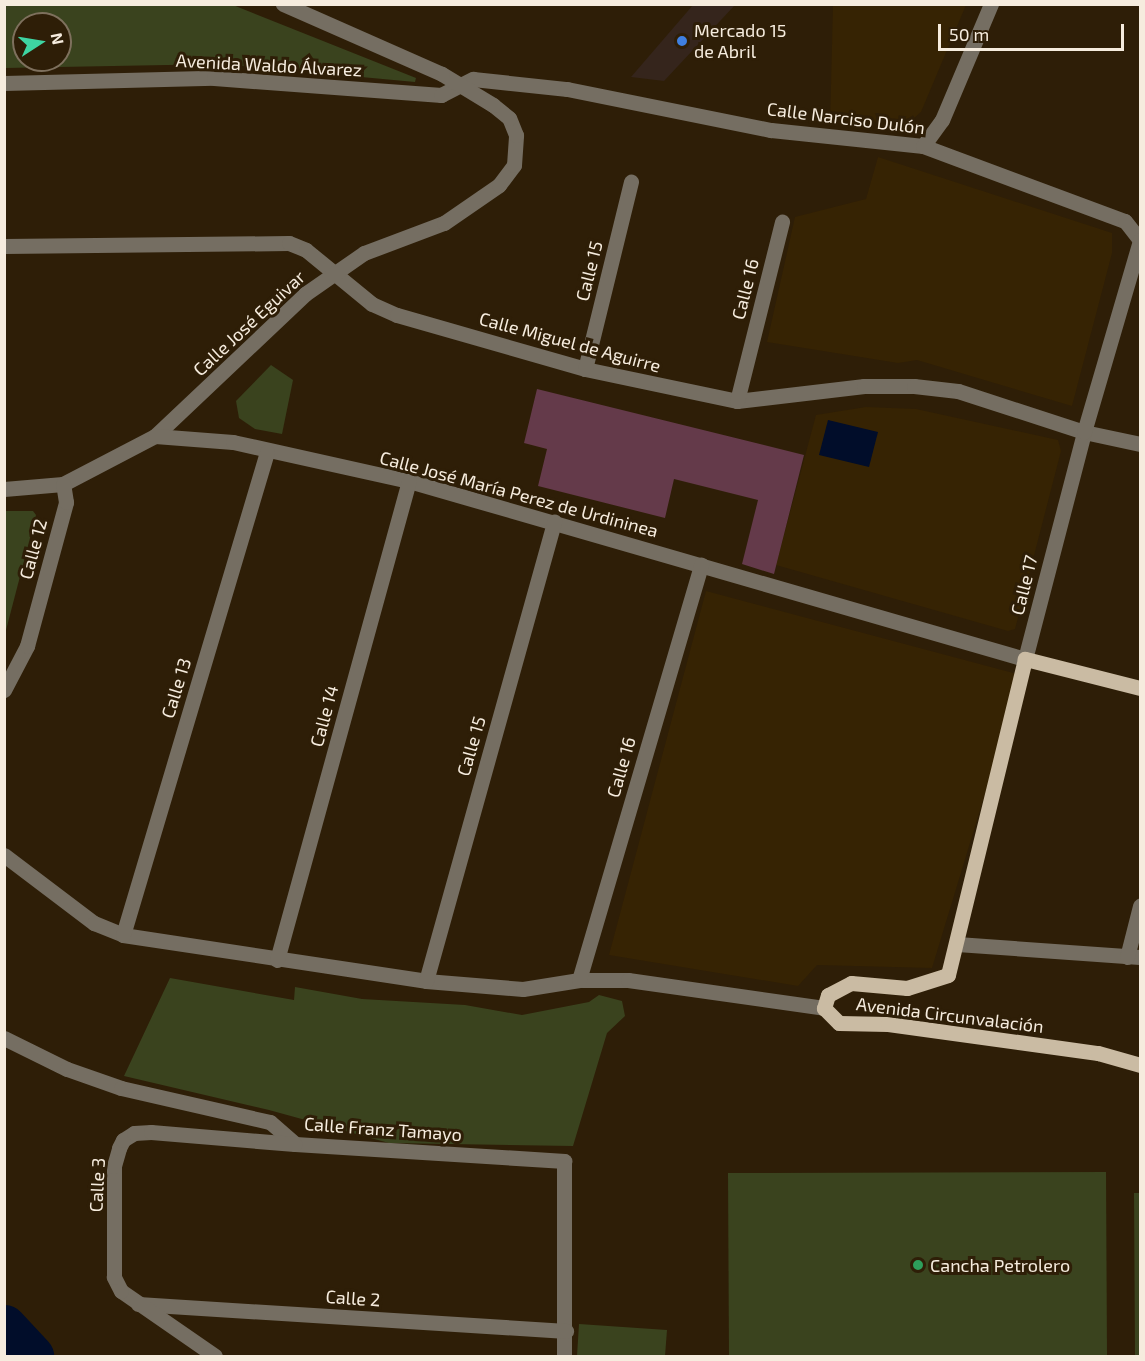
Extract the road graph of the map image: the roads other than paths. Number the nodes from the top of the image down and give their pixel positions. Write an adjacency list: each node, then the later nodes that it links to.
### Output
1 (283, 4): 4 (street, Calle José Eguivar)
2 (991, 4): 5 (street)
3 (4, 83): 4 (street, Avenida Waldo Álvarez)
4 (457, 85): 5 (street, Calle Narciso Dulón); 10 (street, Calle José Eguivar)
5 (923, 146): 8 (street, Calle Narciso Dulón)
6 (631, 182): 11 (street, Calle 15)
7 (782, 222): 12 (street, Calle 16)
8 (1140, 240): 13 (street, Calle 17)
9 (4, 246): 10 (street, Calle Miguel de Aguirre)
10 (335, 272): 11 (street, Calle Miguel de Aguirre); 14 (street, Calle José Eguivar)
11 (585, 369): 12 (street, Calle Miguel de Aguirre)
12 (737, 401): 13 (street, Calle Miguel de Aguirre)
13 (1084, 432): 15 (street, Calle Miguel de Aguirre); 22 (street, Calle 17)
14 (155, 436): 16 (street, Calle José María Perez de Urdininea); 18 (street, Calle José María Perez de Urdininea)
15 (1140, 444)
16 (267, 452): 17 (street, Calle José María Perez de Urdininea); 27 (street, Calle 13)
17 (409, 481): 20 (street, Calle José María Perez de Urdininea); 30 (street, Calle 14)
18 (63, 484): 19 (street, Calle José María Perez de Urdininea); 24 (street, Calle 12)
19 (4, 489)
20 (554, 522): 21 (street, Calle José María Perez de Urdininea); 32 (street, Calle 15)
21 (701, 565): 22 (street, Calle José María Perez de Urdininea); 31 (street, Calle 16)
22 (1025, 659): 23 (main road); 28 (main road, Calle 17)
23 (1140, 688)
24 (4, 690)
25 (4, 855): 27 (street)
26 (1140, 906): 29 (street)
27 (123, 935): 30 (street)
28 (957, 944): 29 (street); 33 (main road, Avenida Circunvalación)
29 (1134, 957)
30 (277, 960): 32 (street)
31 (579, 980): 32 (street); 33 (street)
32 (426, 981)
33 (824, 1008): 35 (main road, Avenida Circunvalación)
34 (4, 1038): 36 (street, Calle Franz Tamayo)
35 (1140, 1065)
36 (295, 1144): 37 (street, Calle 3); 38 (street, Calle Franz Tamayo)
37 (138, 1304): 38 (street, Calle 2); 39 (street, Calle 3)
38 (566, 1331): 40 (street)
39 (215, 1356)
40 (564, 1356)

